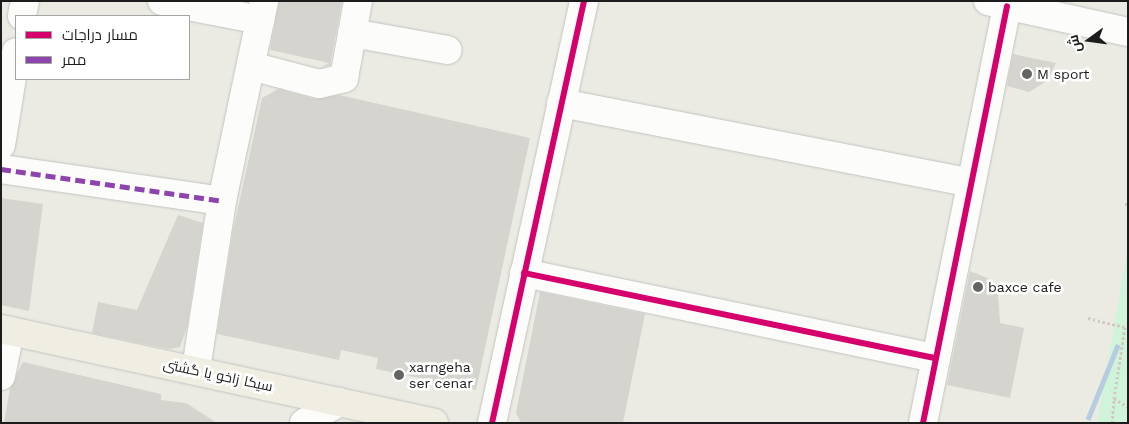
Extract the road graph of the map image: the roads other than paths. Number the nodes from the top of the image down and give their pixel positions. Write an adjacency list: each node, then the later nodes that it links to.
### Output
1 (24, 1): 7 (street)
2 (162, 1): 6 (street)
3 (358, 1): 9 (street)
4 (584, 1): 13 (street)
5 (997, 3): 8 (street); 16 (street)
6 (262, 11): 12 (street)
7 (22, 15)
8 (1128, 32)
9 (352, 33): 10 (street); 12 (street)
10 (447, 50)
11 (15, 58): 14 (street)
12 (251, 66): 17 (street)
13 (561, 103): 16 (street); 18 (street)
14 (1, 145)
15 (1, 169): 17 (street)
16 (971, 183): 20 (street)
17 (222, 201): 21 (street)
18 (524, 272): 20 (street); 26 (street)
19 (6, 330): 21 (main road, سیکا زاخو یا گشتى); 22 (street)
20 (936, 358): 27 (street)
21 (196, 370): 23 (main road, سیکا زاخو یا گشتى)
22 (1, 376)
23 (339, 402): 24 (street); 25 (main road, سیکا زاخو یا گشتى)
24 (304, 423)
25 (434, 423)
26 (492, 423)
27 (923, 423)

